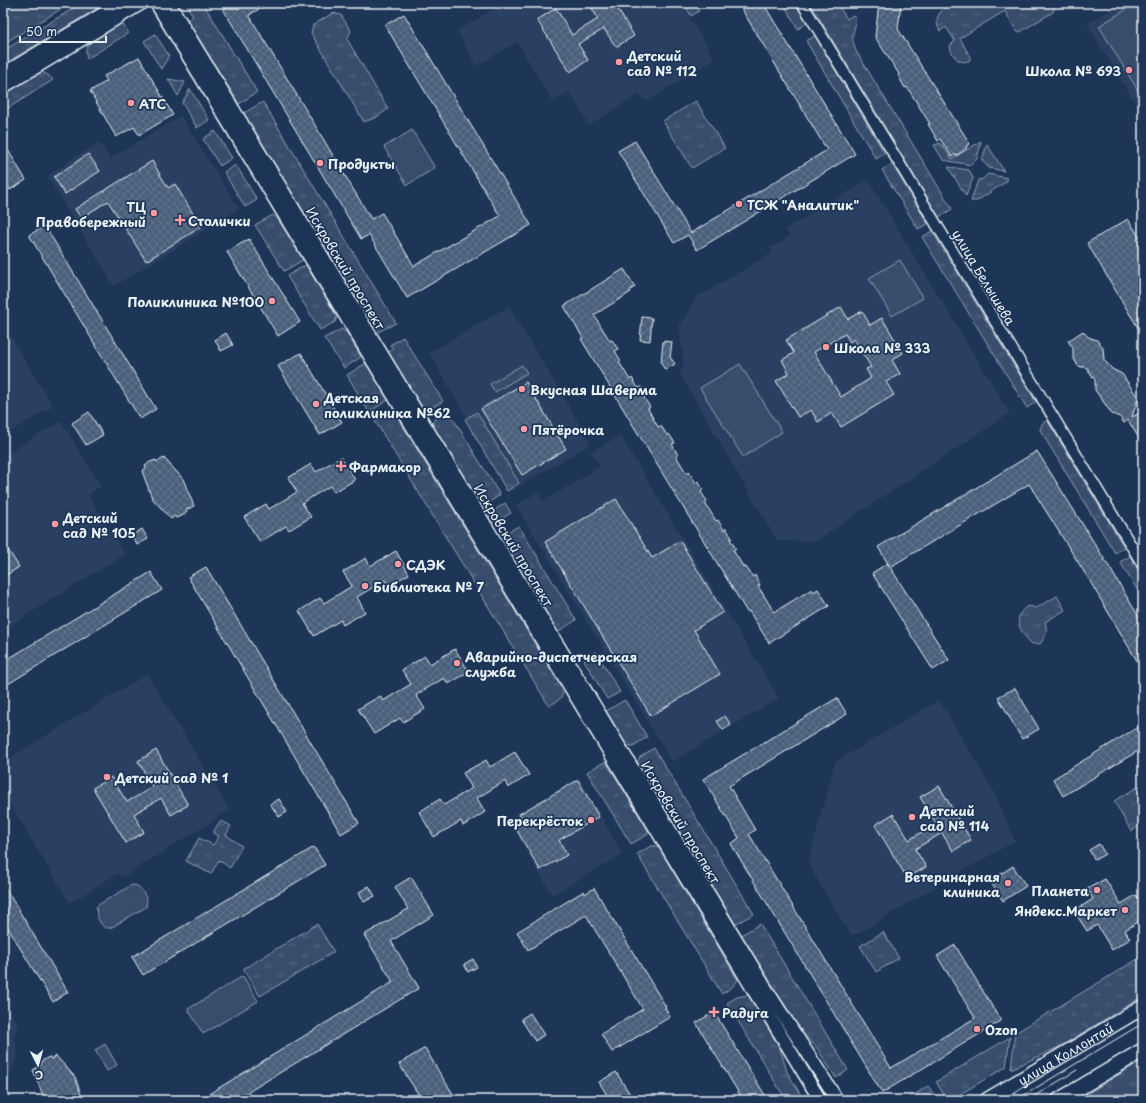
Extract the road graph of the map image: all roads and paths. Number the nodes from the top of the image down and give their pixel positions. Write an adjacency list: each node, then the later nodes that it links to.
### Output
1 (121, 3): 6 (street)
2 (142, 3): 7 (street)
3 (156, 3): 11 (street, Искровский проспект)
4 (169, 3): 12 (street, Искровский проспект)
5 (802, 3): 8 (street, улица Белышева)
6 (3, 74)
7 (3, 87)
8 (1143, 565)
9 (1143, 1007): 13 (main road, улица Коллонтай)
10 (1143, 1050): 14 (main road)
11 (820, 1100)
12 (837, 1100)
13 (987, 1100)
14 (1059, 1100)

